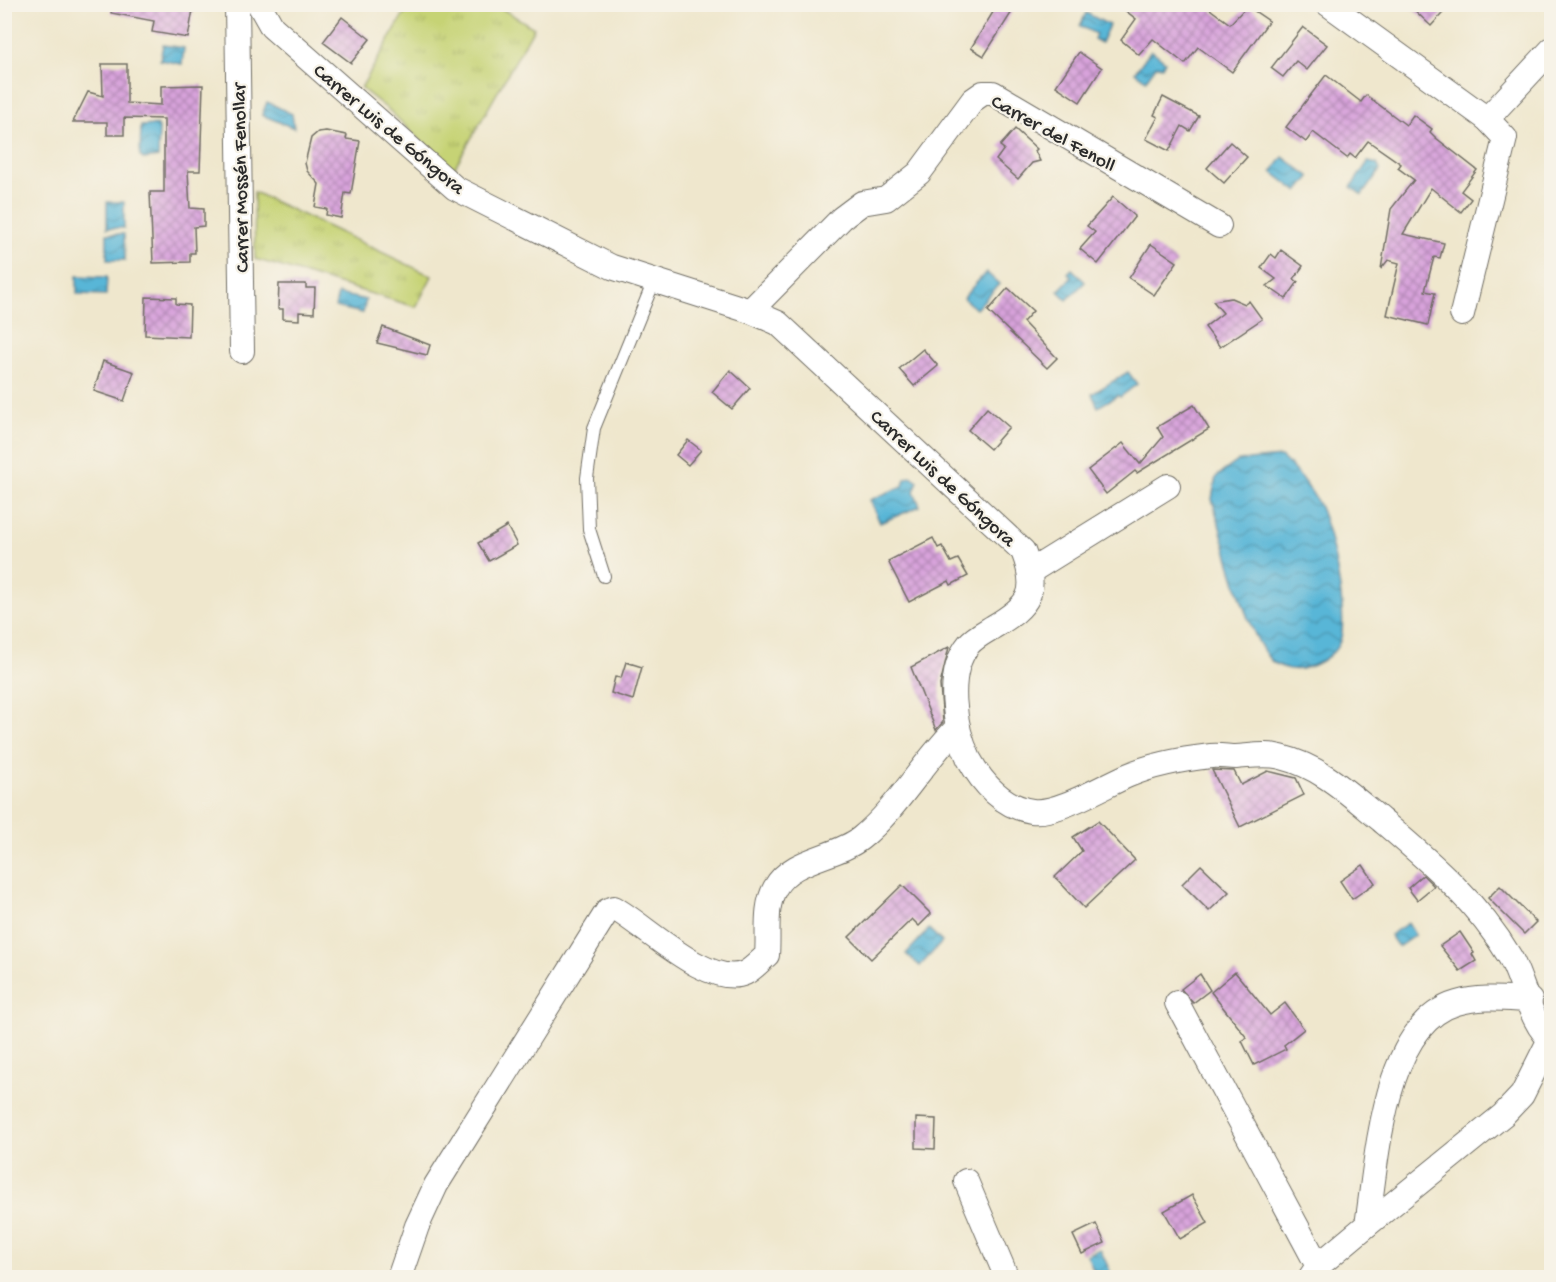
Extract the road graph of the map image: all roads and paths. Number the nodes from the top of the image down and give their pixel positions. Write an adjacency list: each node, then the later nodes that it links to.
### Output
1 (237, 4): 10 (street, Carrer Mossén Fenollar)
2 (259, 4): 7 (street, Carrer Luis de Góngora)
3 (1328, 4): 5 (street)
4 (1551, 49): 5 (street)
5 (1487, 119): 9 (street)
6 (1219, 226): 8 (street, Carrer del Fenoll)
7 (654, 281): 8 (street, Carrer Luis de Góngora); 13 (lane)
8 (750, 310): 12 (street, Carrer Luis de Góngora)
9 (1462, 314)
10 (242, 351)
11 (1167, 486): 12 (street)
12 (1031, 571): 14 (street)
13 (604, 576)
14 (958, 728): 15 (street); 21 (street)
15 (1530, 1000): 17 (street); 19 (street)
16 (1177, 1003): 20 (street)
17 (1551, 1040): 19 (street)
18 (966, 1181): 22 (street)
19 (1367, 1225): 20 (street)
20 (1314, 1272)
21 (399, 1278)
22 (1007, 1278)

